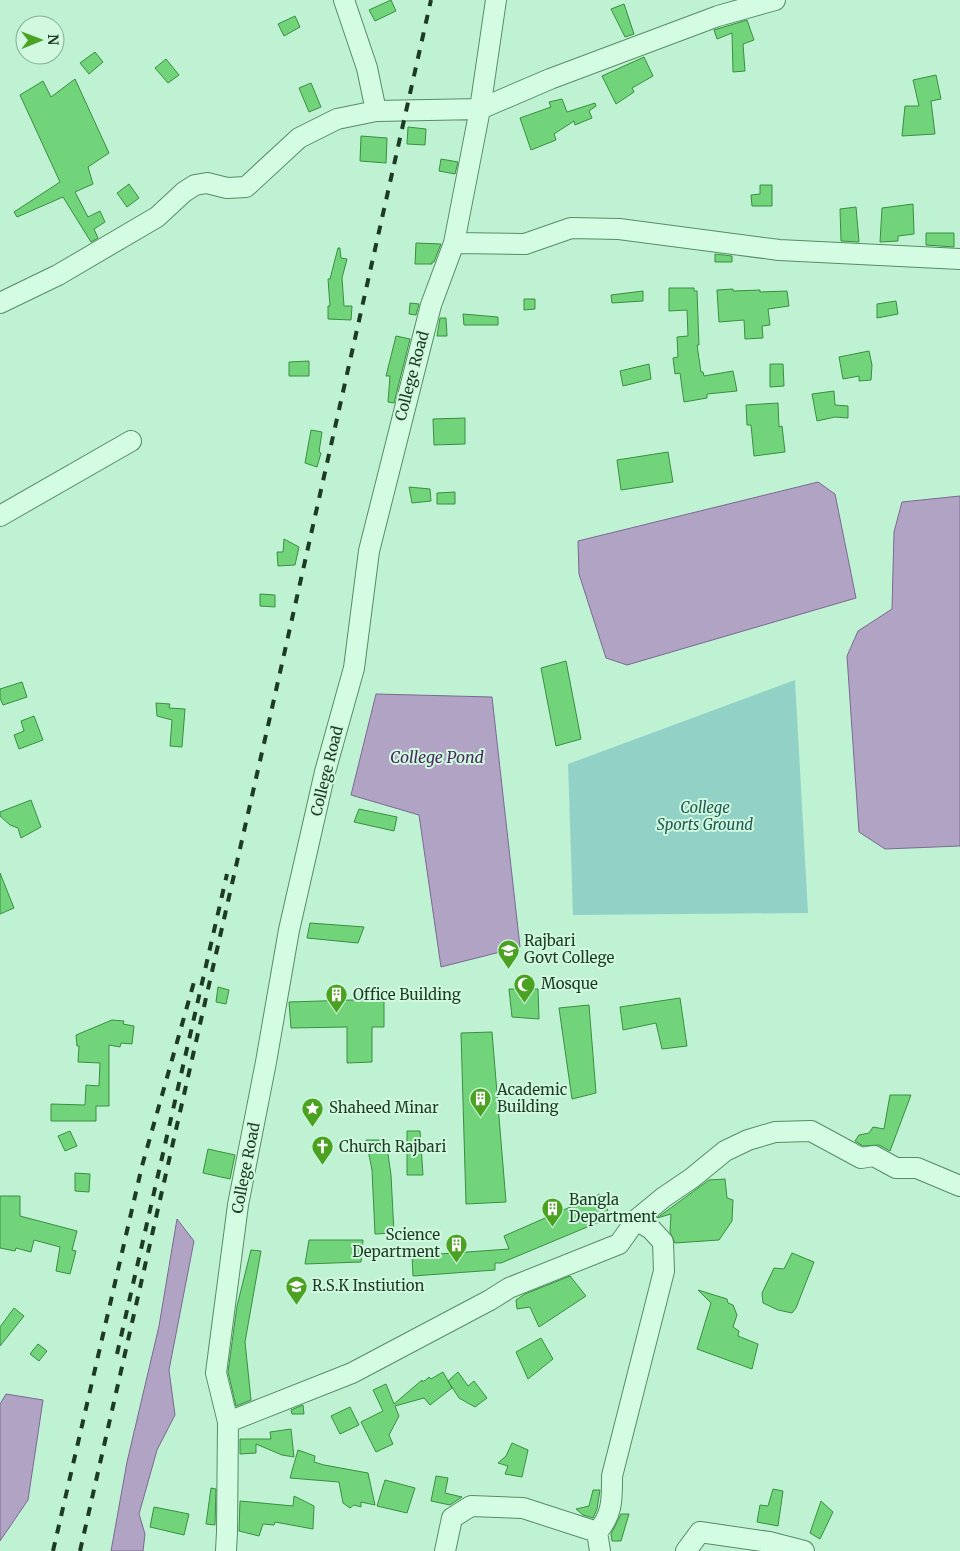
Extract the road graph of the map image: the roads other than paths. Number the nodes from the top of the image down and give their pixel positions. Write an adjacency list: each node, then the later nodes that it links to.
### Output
1 (344, 0): 5 (street)
2 (496, 0): 4 (street, College Road)
3 (775, 0): 4 (street)
4 (480, 109): 5 (street); 6 (street, College Road)
5 (376, 111): 8 (street)
6 (454, 243): 7 (street); 13 (street, College Road)
7 (960, 259)
8 (0, 303)
9 (131, 441): 10 (street)
10 (0, 516)
11 (960, 1186): 12 (street)
12 (636, 1220): 13 (street); 14 (street)
13 (228, 1422): 15 (street, College Road)
14 (599, 1542): 16 (street)
15 (226, 1551)
16 (445, 1551)
17 (686, 1551): 18 (street)
18 (804, 1551)

